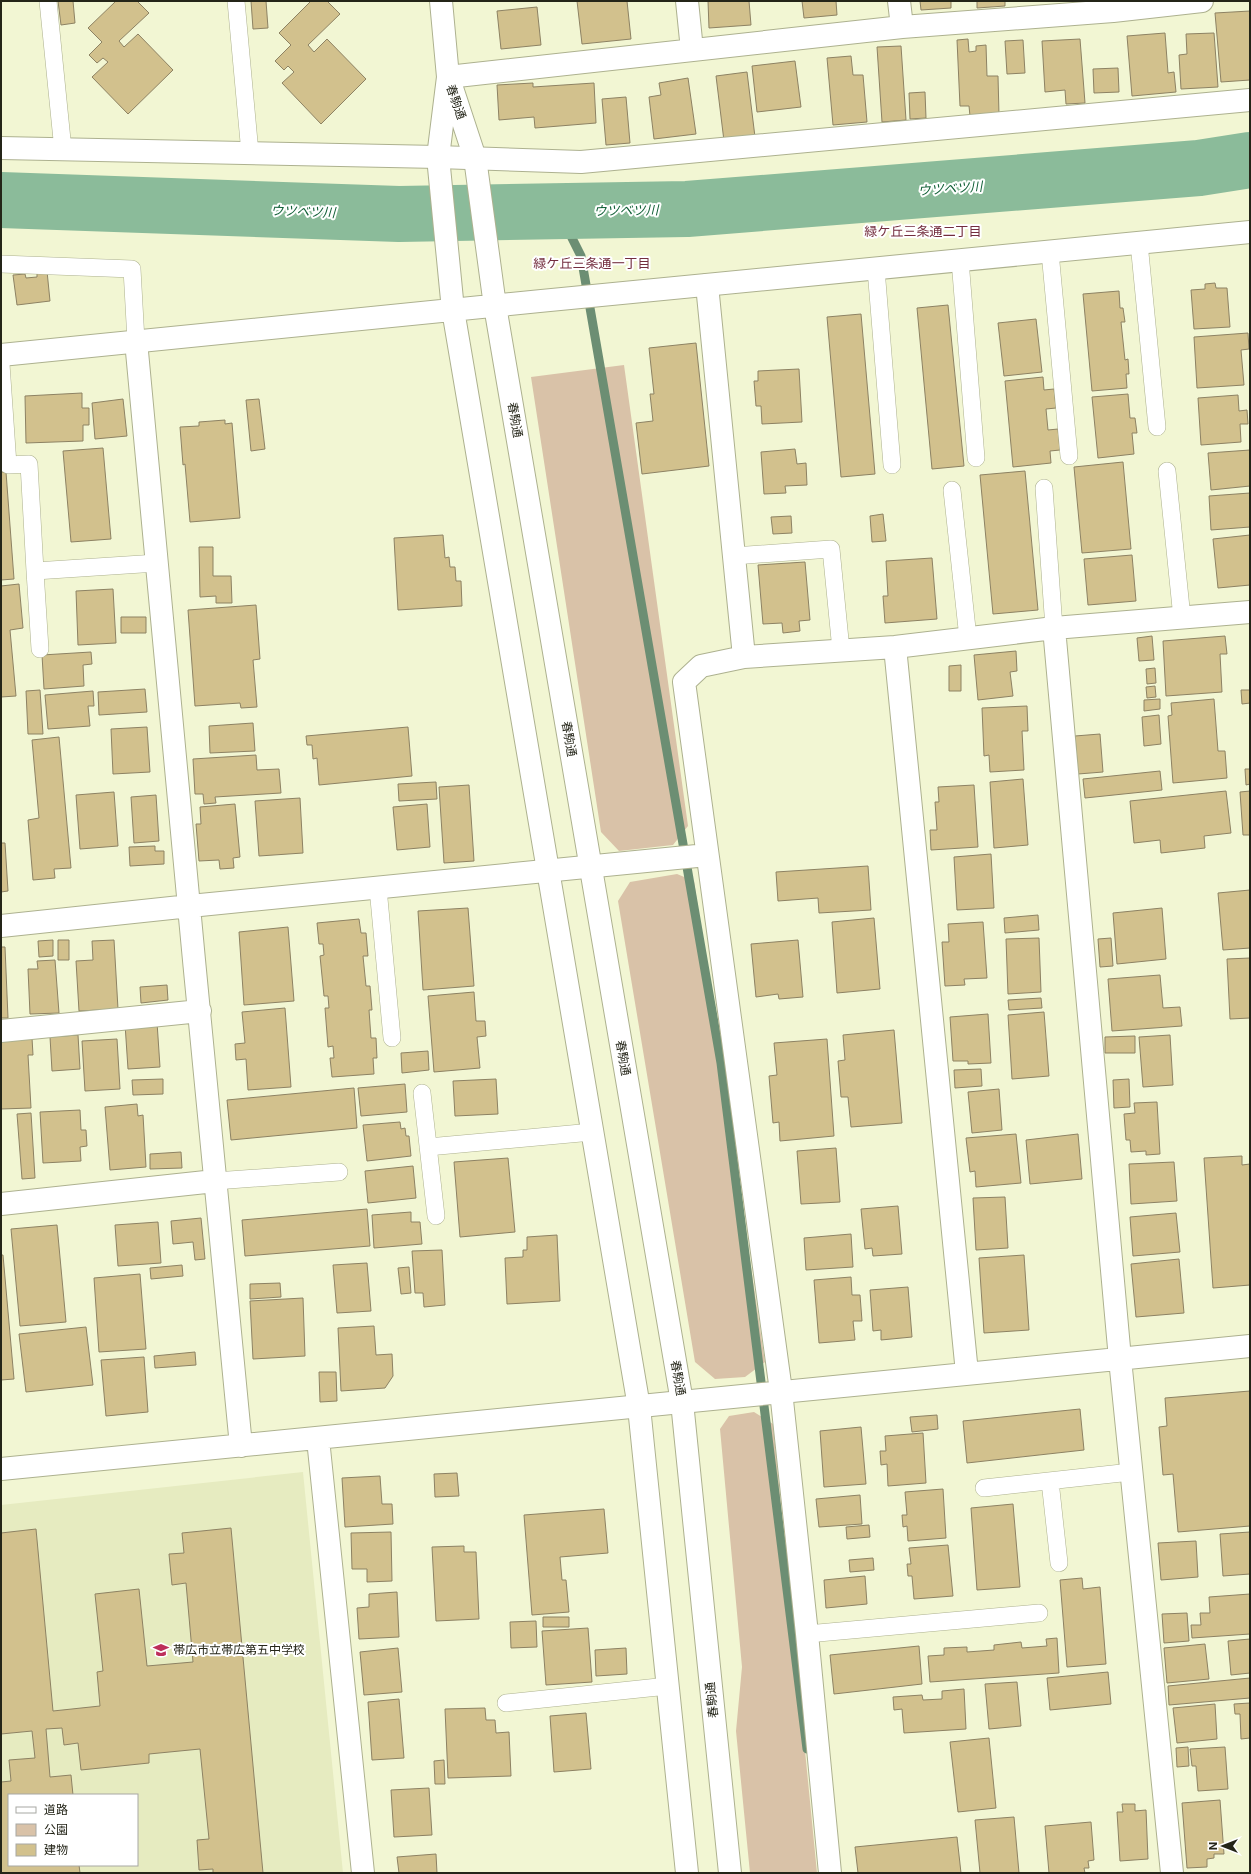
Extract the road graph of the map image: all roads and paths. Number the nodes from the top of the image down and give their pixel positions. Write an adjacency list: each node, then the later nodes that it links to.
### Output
1 (48, 1): 13 (lane)
2 (236, 1): 14 (lane)
3 (441, 1): 10 (street)
4 (687, 1): 9 (street)
5 (899, 1): 8 (street)
6 (1202, 1): 7 (street)
7 (1112, 6): 8 (street)
8 (902, 27): 9 (street)
9 (692, 50): 10 (street)
10 (448, 77): 15 (street, 春駒通); 16 (street, 春駒通)
11 (1250, 100): 16 (street)
12 (1, 148): 13 (street)
13 (63, 150): 14 (street)
14 (250, 153): 15 (street)
15 (438, 157): 16 (street); 25 (street, 春駒通)
16 (475, 158): 24 (street, 春駒通)
17 (1250, 232): 18 (street)
18 (1140, 243): 19 (street); 29 (lane)
19 (1050, 252): 20 (street); 30 (lane)
20 (960, 260): 22 (street); 31 (lane)
21 (1, 264): 26 (lane)
22 (876, 269): 23 (street); 32 (lane)
23 (707, 285): 24 (street); 36 (street)
24 (495, 306): 25 (street); 48 (street, 春駒通)
25 (452, 310): 26 (street); 49 (street, 春駒通)
26 (136, 341): 27 (street); 37 (street)
27 (1, 355)
28 (1, 364): 38 (lane)
29 (1157, 427)
30 (1069, 456)
31 (976, 458)
32 (892, 465)
33 (1167, 470): 40 (lane)
34 (1044, 488): 41 (lane)
35 (952, 490): 42 (lane)
36 (734, 556): 45 (lane); 46 (street)
37 (158, 562): 38 (lane); 51 (street)
38 (35, 571): 44 (lane)
39 (1250, 612): 40 (street)
40 (1182, 618): 41 (street)
41 (1054, 628): 42 (street); 64 (street)
42 (968, 638): 43 (street)
43 (895, 646): 45 (street); 65 (street)
44 (40, 649)
45 (841, 650): 46 (street)
46 (744, 657): 47 (street)
47 (707, 855): 48 (street); 66 (street)
48 (590, 866): 49 (street); 67 (street, 春駒通)
49 (548, 870): 50 (street); 57 (street, 春駒通)
50 (378, 888): 51 (street); 55 (lane)
51 (190, 906): 52 (street); 53 (street)
52 (1, 926)
53 (200, 1011): 54 (street); 60 (street)
54 (1, 1031)
55 (392, 1038)
56 (422, 1093): 58 (lane)
57 (592, 1132): 58 (lane); 68 (street, 春駒通)
58 (428, 1147): 62 (lane)
59 (339, 1172): 60 (lane)
60 (215, 1181): 61 (street); 70 (street)
61 (1, 1204)
62 (436, 1216)
63 (1250, 1346): 64 (street)
64 (1120, 1359): 65 (street); 72 (street)
65 (967, 1373): 66 (street)
66 (781, 1391): 67 (street); 77 (street)
67 (682, 1402): 68 (street); 82 (street, 春駒通)
68 (639, 1407): 69 (street); 78 (street, 春駒通)
69 (318, 1439): 70 (street); 80 (street)
70 (241, 1446): 71 (street)
71 (1, 1469)
72 (1131, 1472): 73 (lane); 84 (street)
73 (1050, 1481): 74 (lane); 75 (lane)
74 (984, 1488)
75 (1059, 1563)
76 (1038, 1613): 77 (lane)
77 (807, 1634): 83 (street)
78 (668, 1686): 79 (lane); 81 (street, 春駒通)
79 (506, 1703)
80 (363, 1873)
81 (687, 1873)
82 (730, 1873)
83 (830, 1873)
84 (1172, 1873)

